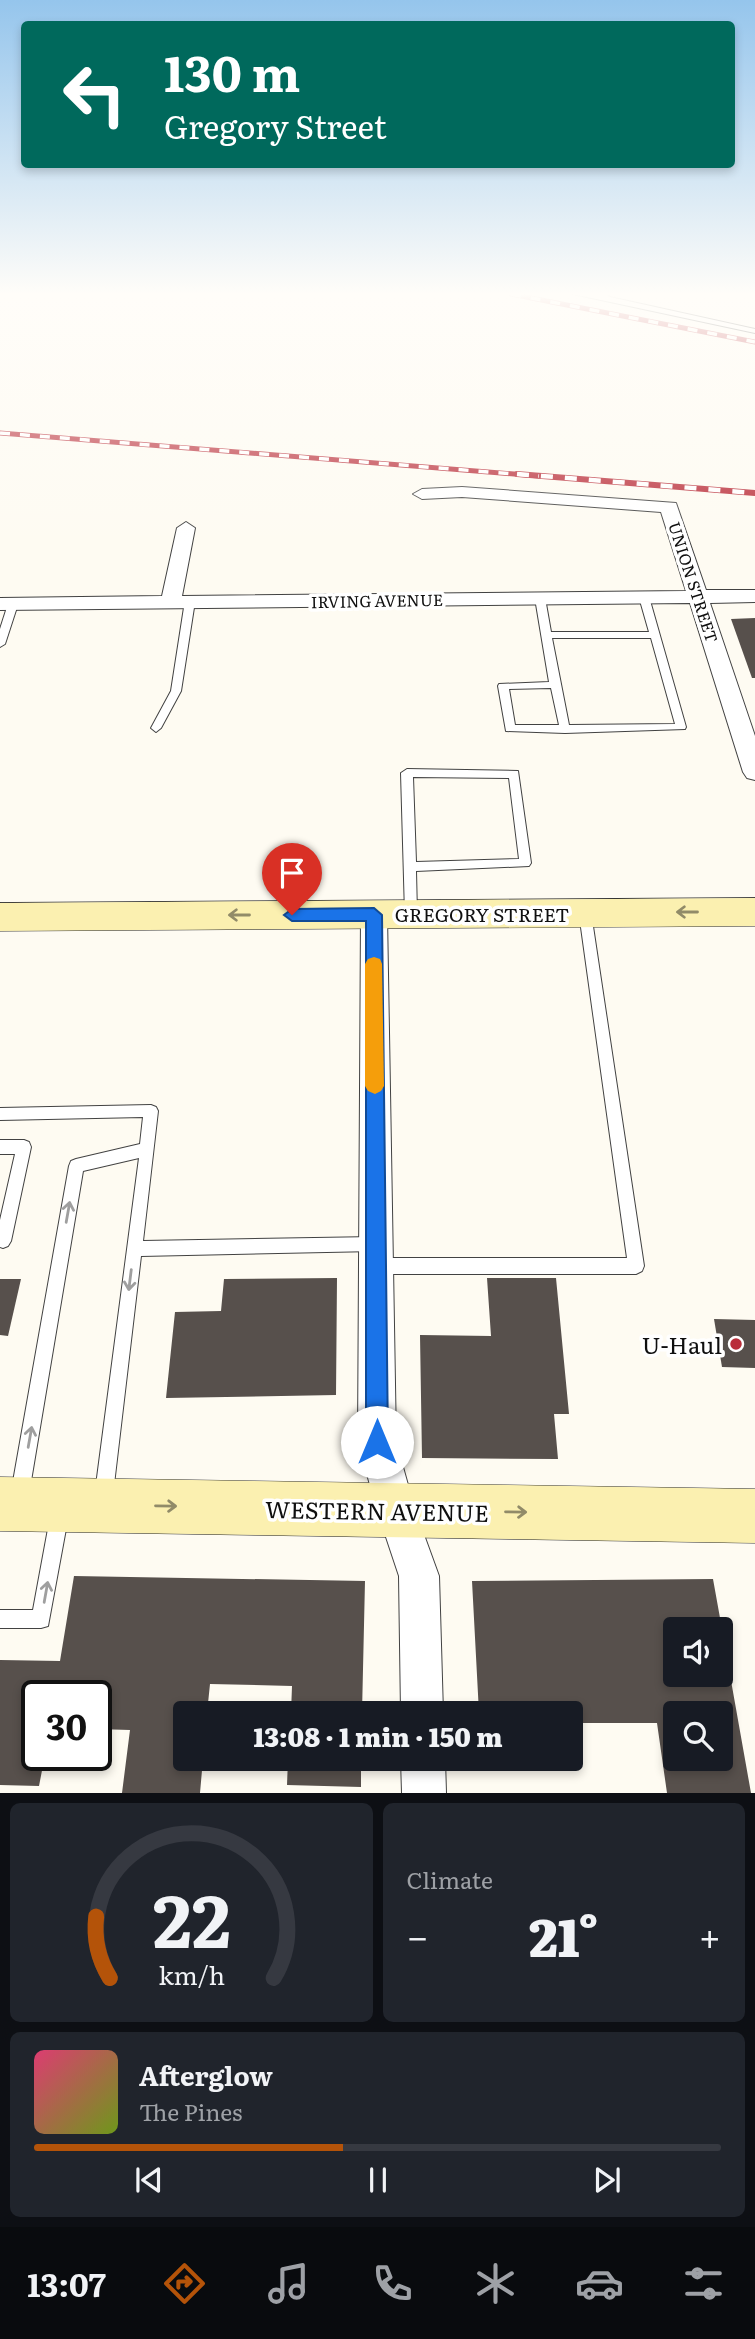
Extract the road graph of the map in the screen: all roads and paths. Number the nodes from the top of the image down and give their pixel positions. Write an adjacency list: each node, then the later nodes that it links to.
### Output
1 (422, 494): 5 (street, UNION STREET)
2 (186, 528): 7 (street)
3 (755, 596): 5 (street, IRVING AVENUE)
4 (644, 597): 5 (street, IRVING AVENUE); 6 (street, IRVING AVENUE); 10 (lane)
5 (698, 597): 15 (street, UNION STREET)
6 (540, 598): 7 (street, IRVING AVENUE); 9 (lane)
7 (181, 602): 8 (street, IRVING AVENUE); 13 (lane)
8 (7, 604): 11 (lane)
9 (546, 635): 10 (lane); 12 (lane)
10 (655, 635): 14 (lane)
11 (0, 644)
12 (555, 685): 14 (lane); 14 (lane)
13 (156, 728)
14 (565, 729)
15 (752, 754)
16 (409, 867): 16 (lane); 19 (lane)
17 (755, 912): 18 (main road, GREGORY STREET, one-way to 18)
18 (585, 913): 19 (main road, GREGORY STREET); 27 (lane)
19 (411, 914): 20 (main road, GREGORY STREET)
20 (374, 915): 21 (main road, GREGORY STREET, one-way to 21); 27 (street)
21 (0, 917)
22 (0, 1114): 24 (lane)
23 (0, 1147): 25 (lane)
24 (146, 1149): 26 (lane); 28 (lane, one-way to 24)
25 (3, 1241)
26 (134, 1249): 27 (lane); 28 (lane, one-way to 28)
27 (376, 1255): 29 (street)
28 (45, 1504): 29 (main road, WESTERN AVENUE, one-way to 29); 31 (lane, one-way to 28)
29 (396, 1510): 30 (main road, WESTERN AVENUE, one-way to 30); 32 (street)
30 (754, 1520)
31 (0, 1619)
32 (422, 1701)
33 (424, 1771): 34 (street)
34 (424, 1793)

